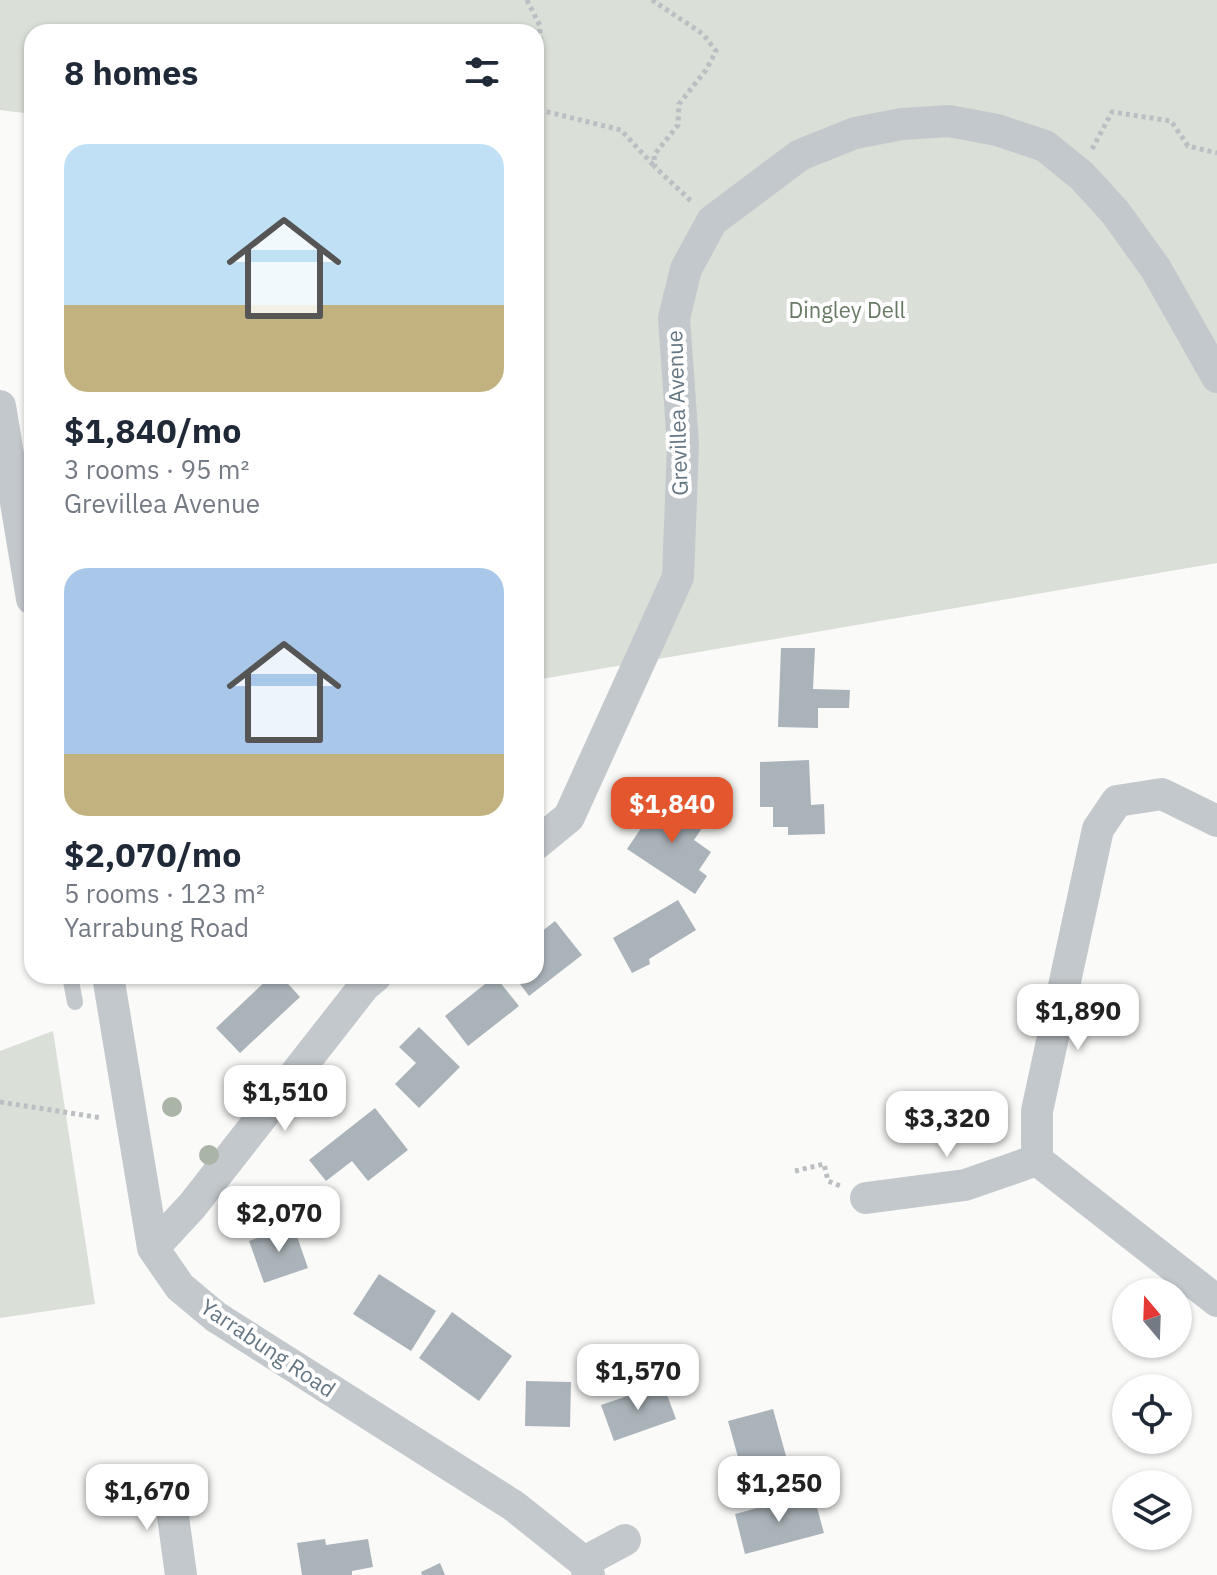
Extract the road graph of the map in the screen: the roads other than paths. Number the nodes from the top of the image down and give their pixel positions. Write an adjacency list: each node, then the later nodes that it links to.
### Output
1 (1217, 377): 5 (street, Grevillea Avenue)
2 (0, 406): 3 (street)
3 (24, 551)
4 (1217, 821): 10 (street)
5 (544, 837)
6 (72, 984): 9 (lane)
7 (109, 984): 12 (street, Yarrabung Road)
8 (366, 984): 12 (street)
9 (75, 1002)
10 (1037, 1160): 11 (street); 13 (street)
11 (866, 1198)
12 (153, 1248): 16 (street, Yarrabung Road)
13 (1217, 1301)
14 (168, 1480): 17 (street)
15 (625, 1540): 16 (street, Yarrabung Road)
16 (586, 1568)
17 (181, 1575)

